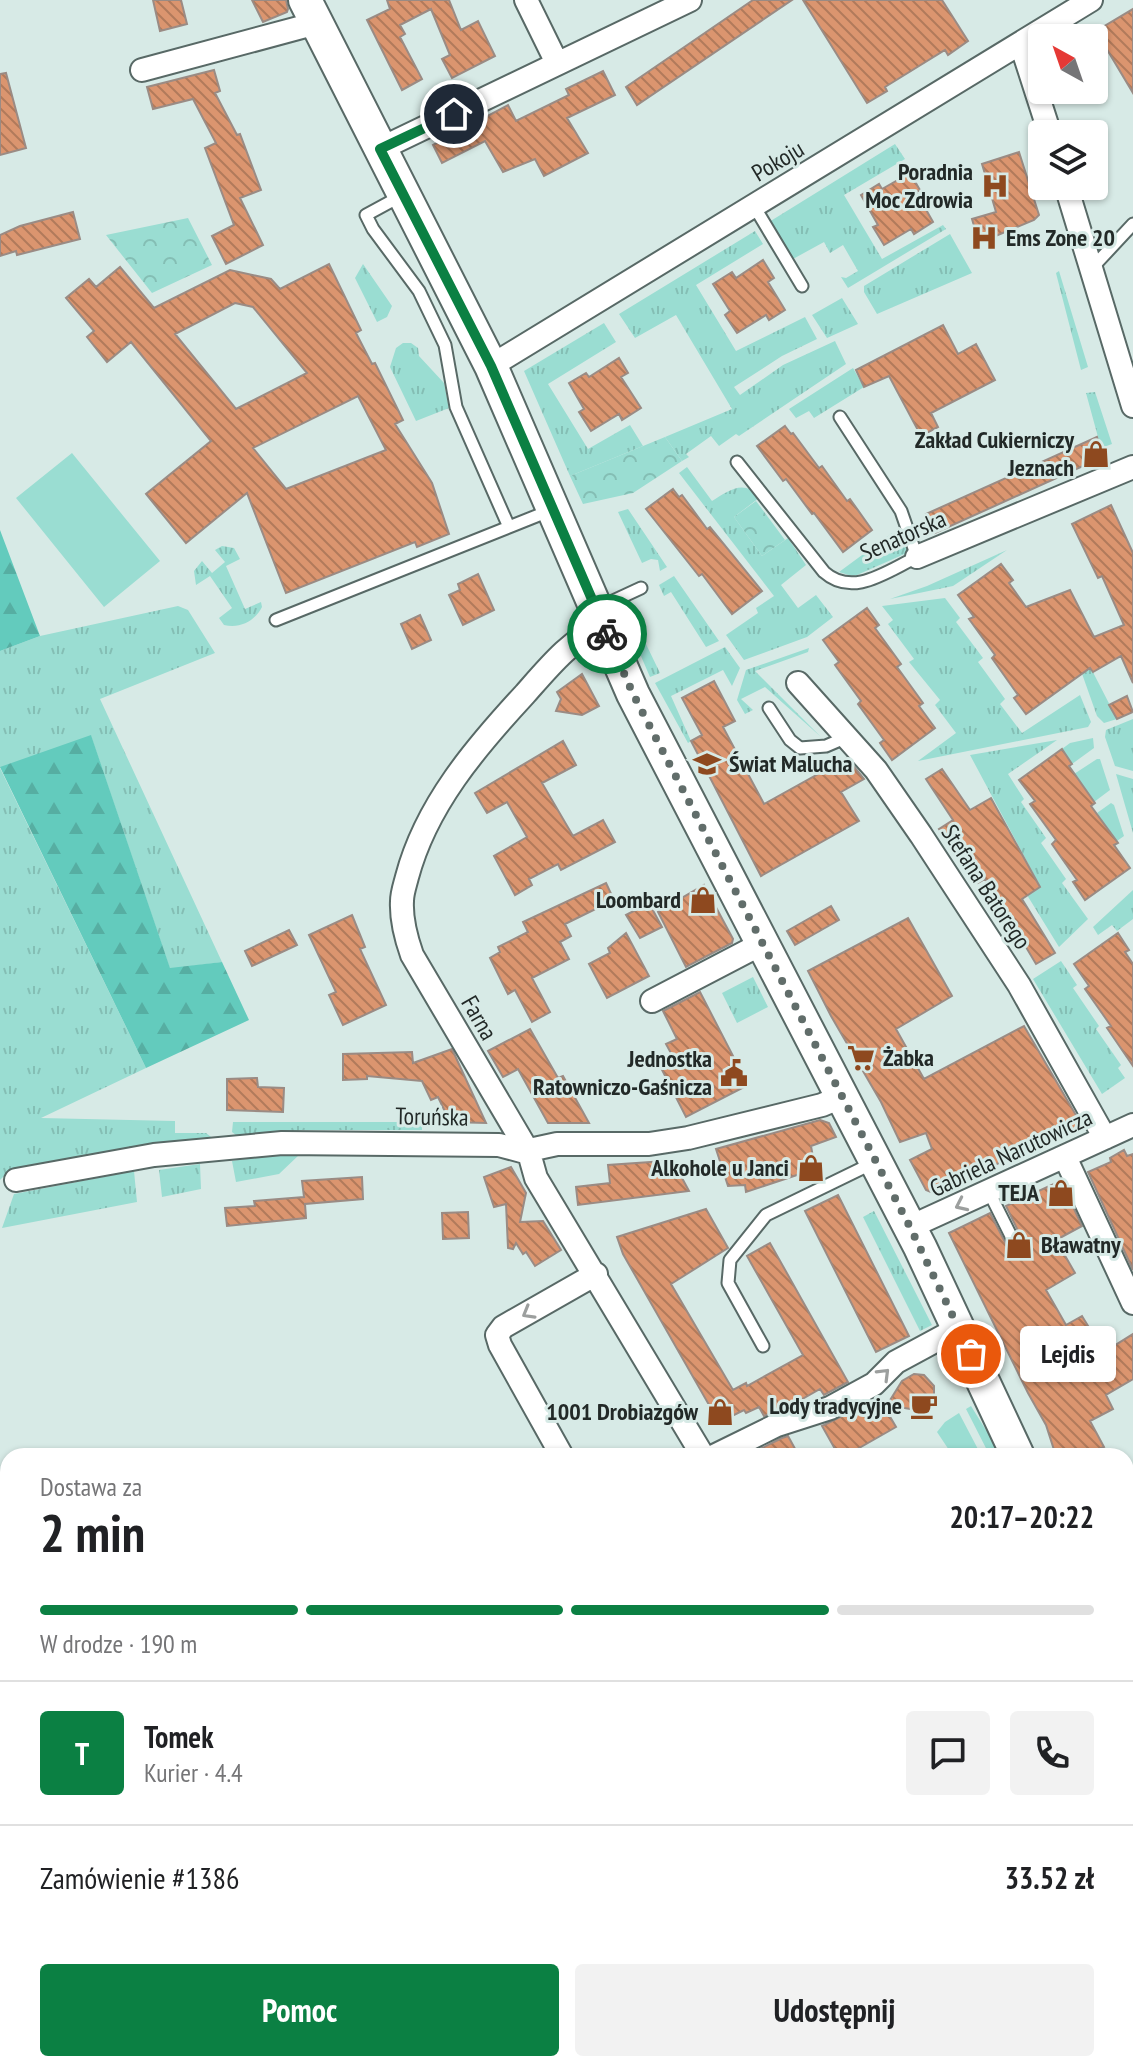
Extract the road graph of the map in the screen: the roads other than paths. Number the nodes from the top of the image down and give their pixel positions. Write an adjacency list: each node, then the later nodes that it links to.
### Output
1 (526, 0): 6 (street)
2 (690, 0): 6 (street)
3 (1091, 0): 5 (street, Pokoju)
4 (311, 12): 7 (street); 9 (street)
5 (1021, 44): 8 (street); 12 (street, Pokoju)
6 (557, 63): 9 (street)
7 (142, 70)
8 (1045, 120)
9 (380, 149): 10 (street)
10 (403, 195): 16 (street); 22 (lane)
11 (1070, 200): 14 (street)
12 (754, 206): 15 (lane); 16 (street, Pokoju)
13 (1133, 224): 14 (lane)
14 (1092, 268): 17 (street)
15 (802, 286)
16 (491, 366): 21 (street)
17 (1133, 406)
18 (840, 417): 23 (lane)
19 (737, 462): 23 (lane, Senatorska)
20 (1133, 467): 23 (street, Senatorska)
21 (554, 509): 22 (lane); 25 (street)
22 (509, 527): 26 (lane)
23 (917, 557)
24 (641, 588): 25 (lane)
25 (599, 617): 30 (street); 35 (street, Farna)
26 (276, 620)
27 (798, 683): 29 (street, Stefana Batorego)
28 (769, 708): 29 (lane)
29 (847, 737): 34 (street, Stefana Batorego)
30 (763, 943): 31 (street); 32 (street)
31 (652, 1001)
32 (841, 1097): 35 (street, Toruńska); 37 (street)
33 (1133, 1125): 34 (street, Gabriela Narutowicza)
34 (1105, 1138): 36 (street, Gabriela Narutowicza)
35 (529, 1153): 38 (street, Toruńska); 42 (street, Farna)
36 (1065, 1157): 39 (street, Gabriela Narutowicza); 43 (street)
37 (875, 1161): 40 (street); 45 (lane)
38 (16, 1180)
39 (989, 1192): 40 (street, Gabriela Narutowicza, one-way to 40); 41 (lane)
40 (910, 1227): 44 (street)
41 (1013, 1240)
42 (596, 1274): 46 (street, one-way to 46); 47 (street, Farna)
43 (1133, 1303)
44 (959, 1328): 48 (street, one-way to 44); 49 (street)
45 (763, 1346)
46 (558, 1448)
47 (698, 1448)
48 (730, 1448)
49 (1014, 1448)

